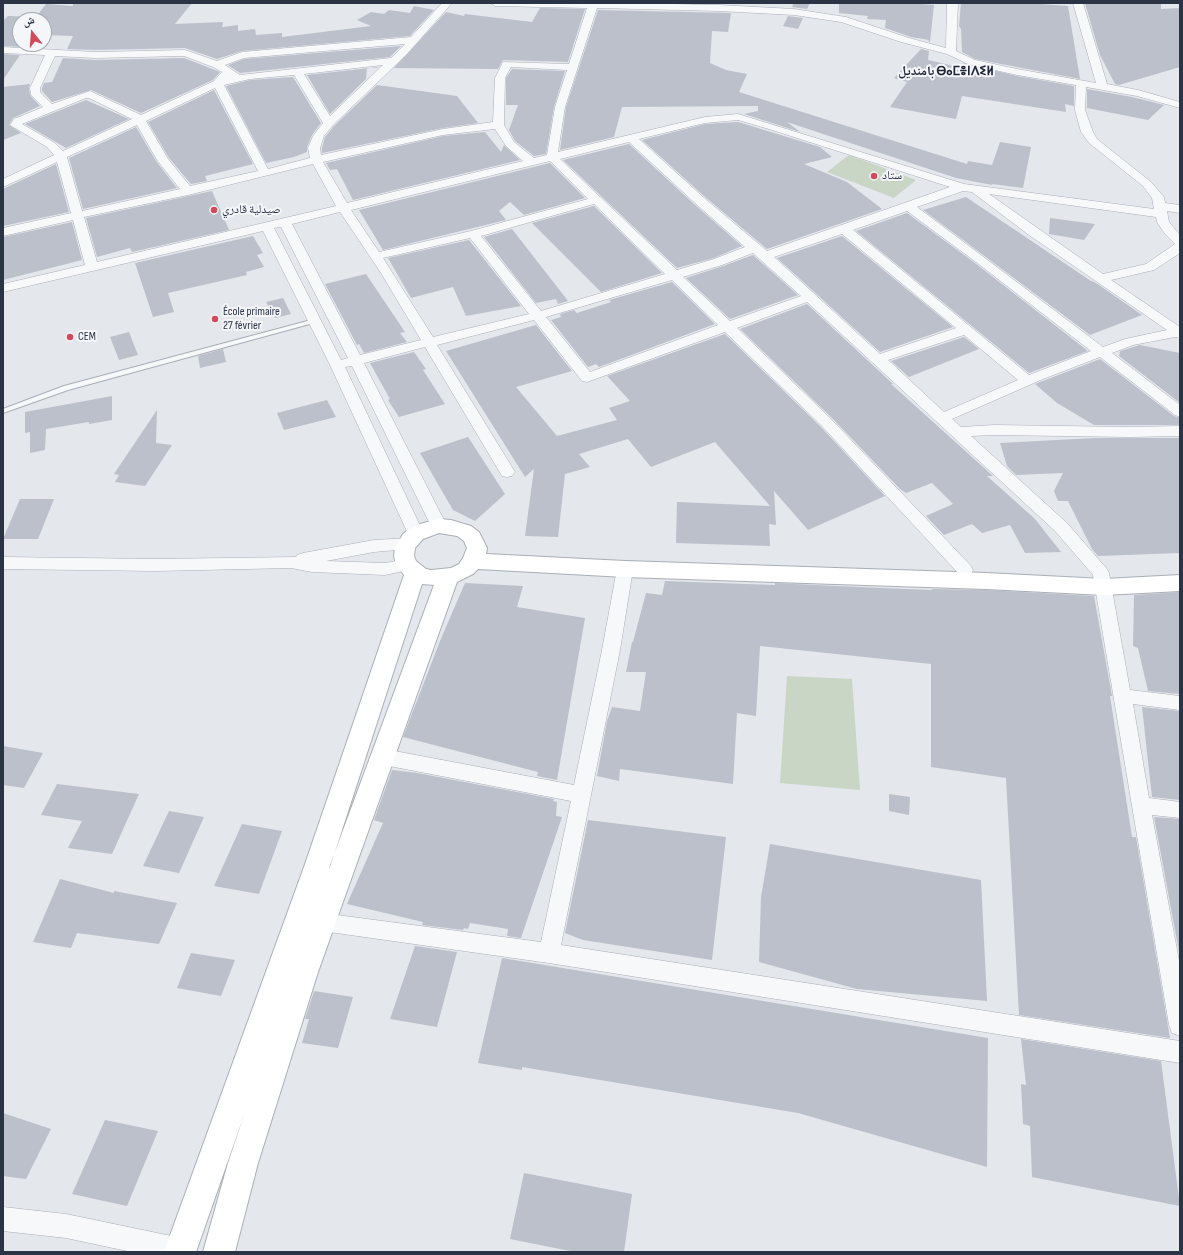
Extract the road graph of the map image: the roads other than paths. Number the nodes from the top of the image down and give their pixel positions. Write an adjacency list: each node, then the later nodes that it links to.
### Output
1 (447, 3): 8 (street)
2 (495, 3): 6 (street)
3 (947, 3): 4 (street)
4 (953, 3): 10 (street)
5 (1078, 3): 20 (street)
6 (593, 5): 7 (street); 14 (street)
7 (745, 6): 10 (street)
8 (414, 40): 12 (street); 13 (street)
9 (3, 50): 11 (street)
10 (951, 52): 19 (street)
11 (51, 53): 13 (street); 22 (street)
12 (394, 61): 16 (street); 24 (street)
13 (217, 65): 15 (street)
14 (572, 67): 25 (street); 28 (street)
15 (228, 71): 17 (street); 18 (street)
16 (297, 71): 17 (street); 24 (street)
17 (238, 78): 18 (street)
18 (218, 83): 23 (street); 31 (street)
19 (1081, 83): 20 (street); 39 (street)
20 (1102, 86): 21 (street)
21 (1180, 105)
22 (50, 108): 23 (street); 27 (street)
23 (139, 118): 27 (street); 34 (street)
24 (329, 123): 29 (street)
25 (498, 125): 29 (street); 30 (street)
26 (631, 138): 28 (street); 33 (street); 48 (street)
27 (61, 155): 32 (street); 40 (street)
28 (552, 157): 30 (street); 35 (street)
29 (316, 160): 31 (street); 37 (street)
30 (532, 162): 37 (street)
31 (265, 173): 34 (street)
32 (3, 183)
33 (968, 188): 36 (street); 39 (street); 53 (street)
34 (188, 191): 40 (street)
35 (597, 200): 45 (street); 52 (street)
36 (908, 206): 43 (street); 64 (street)
37 (343, 207): 41 (street); 49 (street)
38 (1180, 209): 39 (street)
39 (1160, 210): 46 (street)
40 (76, 215): 44 (street); 51 (street)
41 (285, 222): 42 (street); 66 (street)
42 (267, 226): 51 (street); 59 (street)
43 (844, 229): 50 (street); 61 (street)
44 (3, 232)
45 (473, 234): 49 (street); 56 (street)
46 (1180, 242)
47 (1180, 247): 53 (street)
48 (754, 248): 50 (street); 52 (street)
49 (376, 256): 63 (street)
50 (765, 256): 55 (street)
51 (92, 267): 54 (street)
52 (675, 275): 56 (street); 60 (street)
53 (1101, 278): 57 (street)
54 (3, 288)
55 (809, 297): 60 (street); 65 (street)
56 (537, 315): 60 (street); 63 (street)
57 (1155, 315): 58 (street); 62 (street)
58 (1180, 318)
59 (315, 320): 67 (street); 69 (lane)
60 (728, 326): 83 (street)
61 (965, 330): 65 (street); 68 (street)
62 (1179, 333): 64 (street)
63 (428, 342): 66 (street); 74 (street)
64 (1101, 352): 68 (street); 70 (street)
65 (878, 359): 71 (street)
66 (356, 360): 67 (street); 75 (street)
67 (338, 365): 76 (street)
68 (1028, 381): 71 (street)
69 (3, 411)
70 (1180, 412)
71 (942, 418): 73 (street)
72 (1180, 431): 73 (street)
73 (957, 432): 85 (street)
74 (507, 472)
75 (439, 526): 76 (street); 77 (street)
76 (412, 539): 79 (street); 81 (street)
77 (475, 555): 82 (street); 83 (street); 84 (street)
78 (3, 562): 79 (street)
79 (291, 562): 81 (street)
80 (1180, 568): 85 (street)
81 (411, 569): 84 (street); 98 (street)
82 (625, 569): 85 (street); 90 (street)
83 (965, 570): 85 (street)
84 (448, 577): 89 (street)
85 (1103, 580): 86 (street); 87 (street)
86 (1180, 583)
87 (1123, 696): 88 (street); 91 (street)
88 (1180, 703)
89 (384, 757): 90 (street); 93 (street)
90 (582, 795): 94 (street)
91 (1141, 805): 92 (street); 95 (street)
92 (1180, 810)
93 (322, 922): 94 (street); 99 (street)
94 (549, 954): 96 (street)
95 (1180, 1025)
96 (1180, 1052)
97 (3, 1219): 98 (street)
98 (180, 1251)
99 (219, 1252)

